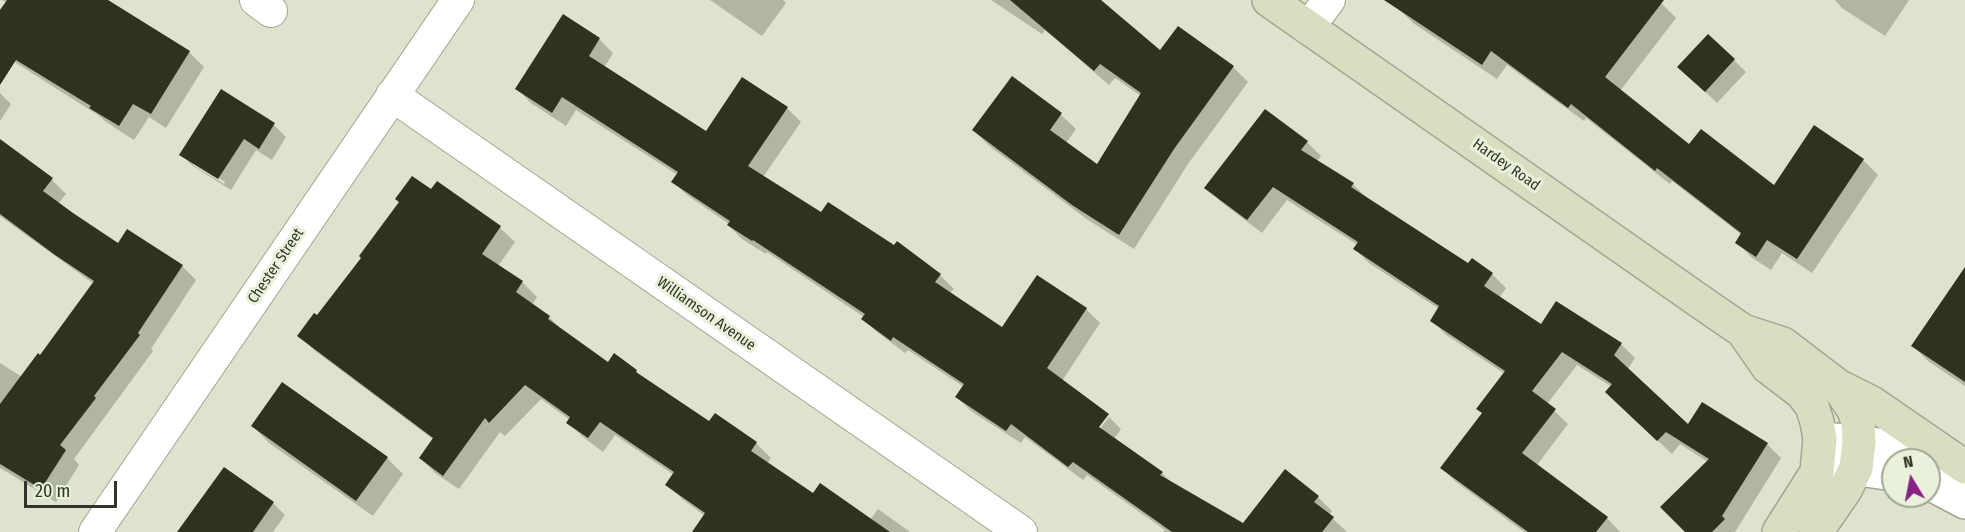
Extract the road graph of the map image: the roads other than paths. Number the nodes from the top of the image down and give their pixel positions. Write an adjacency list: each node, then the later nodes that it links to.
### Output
1 (458, 0): 5 (street, Chester Street)
2 (1269, 0): 4 (main road, Hardey Road)
3 (1329, 0): 4 (street)
4 (1308, 28): 6 (main road, Hardey Road)
5 (392, 95): 15 (street, Chester Street); 16 (street, Williamson Avenue)
6 (1743, 331): 7 (main road, Hardey Road); 9 (main road, Hardey Road)
7 (1838, 386): 8 (main road, Hardey Road); 11 (main road)
8 (1858, 455): 9 (street); 10 (street); 12 (street); 18 (main road)
9 (1818, 458): 17 (main road)
10 (1881, 467)
11 (1965, 467)
12 (1965, 473)
13 (1941, 489): 14 (street)
14 (1965, 502)
15 (95, 532)
16 (1021, 532)
17 (1779, 532)
18 (1816, 532)

